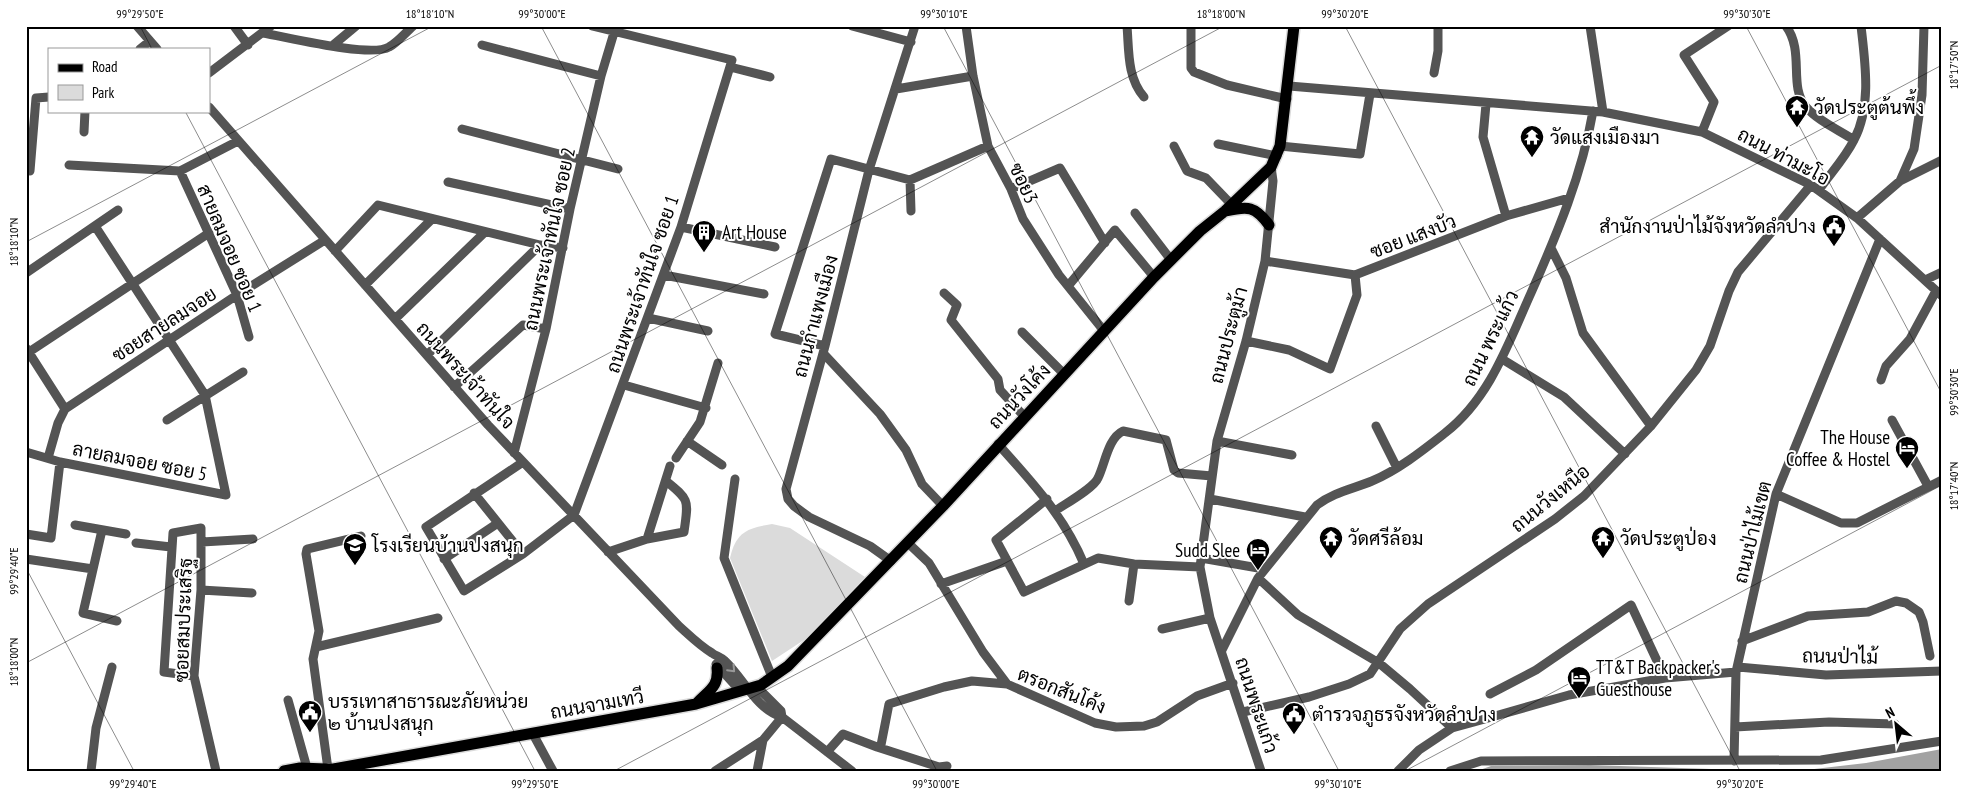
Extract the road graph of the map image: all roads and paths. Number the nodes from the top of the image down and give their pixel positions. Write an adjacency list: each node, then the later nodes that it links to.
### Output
1 (137, 26): 21 (street)
2 (234, 26): 23 (street)
3 (272, 26): 20 (street)
4 (356, 26): 25 (street)
5 (412, 26): 25 (street)
6 (592, 26): 19 (street)
7 (852, 26): 22 (street)
8 (915, 26): 22 (street, ถนนกำแพงเมือง)
9 (966, 26): 32 (street, ซอย3)
10 (1127, 26): 38 (street)
11 (1191, 26): 39 (street)
12 (1294, 26): 34 (main road)
13 (1438, 26): 30 (street)
14 (1590, 26): 44 (street)
15 (1728, 26): 47 (street)
16 (1786, 26): 48 (street)
17 (1861, 26): 48 (street)
18 (1924, 26): 63 (street)
19 (615, 29): 28 (street); 31 (street, ถนนพระเจ้าทันใจ ซอย 2)
20 (263, 33): 23 (street); 25 (street)
21 (150, 41): 26 (street); 27 (street)
22 (911, 42): 35 (street, ถนนกำแพงเมือง)
23 (248, 45): 29 (street)
24 (482, 45): 31 (street)
25 (332, 46)
26 (141, 48)
27 (156, 48)
28 (731, 63): 33 (street); 79 (street, ถนนพระเจ้าทันใจ ซอย 1)
29 (210, 73)
30 (1434, 73)
31 (601, 76): 54 (street, ถนนพระเจ้าทันใจ ซอย 2)
32 (973, 76): 35 (street); 51 (street, ซอย3)
33 (770, 77)
34 (1289, 86): 36 (street, ถนน ท่ามะโอ); 39 (main road)
35 (896, 89): 59 (street, ถนนกำแพงเมือง)
36 (1370, 94): 40 (street, ถนน ท่ามะโอ); 53 (street)
37 (48, 97): 60 (street)
38 (1144, 97)
39 (1287, 99): 53 (main road)
40 (1486, 104): 42 (street, ถนน ท่ามะโอ); 74 (street)
41 (210, 109): 49 (street, ถนนพระเจ้าทันใจ)
42 (1593, 111): 44 (street, ถนน ท่ามะโอ); 68 (street, ถนน พระแก้ว)
43 (85, 112): 46 (street)
44 (1603, 112): 47 (street, ถนน ท่ามะโอ)
45 (462, 129): 54 (street)
46 (84, 132)
47 (1702, 132): 65 (street, ถนน ท่ามะโอ)
48 (1854, 140): 67 (street)
49 (238, 141): 61 (street); 83 (street, ถนนพระเจ้าทันใจ)
50 (1218, 144): 53 (street)
51 (988, 146): 62 (street); 66 (street, ซอย3)
52 (1174, 146): 69 (street)
53 (1278, 151): 57 (main road)
54 (582, 160): 58 (street); 70 (street, ถนนพระเจ้าทันใจ ซอย 2)
55 (1942, 160): 63 (street)
56 (69, 165): 61 (street)
57 (1271, 167): 69 (main road, ถนนวังโค้ง); 77 (street, ถนนประตูม้า)
58 (618, 169)
59 (869, 170): 62 (street); 114 (street, ถนนกำแพงเมือง); 114 (street)
60 (30, 171)
61 (180, 171): 81 (street, สายลมจอย ซอย 1)
62 (910, 180): 72 (street)
63 (1900, 181): 75 (street)
64 (448, 182): 70 (street)
65 (1811, 185): 67 (street, ถนน ท่ามะโอ); 131 (street, ถนนวังเหนือ)
66 (1011, 189): 84 (street); 100 (street, ซอย3)
67 (1819, 190): 75 (street, ถนน ท่ามะโอ)
68 (1569, 198): 74 (street, ซอย แสงบัว); 88 (street, ถนน พระแก้ว)
69 (1228, 208): 77 (main road); 90 (main road, ถนนวังโค้ง)
70 (570, 209): 87 (street, ถนนพระเจ้าทันใจ ซอย 2)
71 (118, 210): 78 (street)
72 (911, 210)
73 (1135, 213): 90 (street)
74 (1506, 216): 95 (street, ซอย แสงบัว)
75 (1857, 218): 82 (street, ถนน ท่ามะโอ)
76 (432, 219): 80 (street); 89 (street); 99 (street)
77 (1269, 225): 91 (street, ถนนประตูม้า)
78 (95, 226): 93 (street); 98 (street)
79 (681, 227): 86 (street); 94 (street, ถนนพระเจ้าทันใจ ซอย 1)
80 (485, 232): 85 (street); 106 (street)
81 (209, 233): 98 (street); 104 (street, สายลมจอย ซอย 1)
82 (1880, 239): 97 (street, ถนน ท่ามะโอ); 150 (street, ถนนป่าไม้เขต)
83 (326, 240): 89 (street, ถนนพระเจ้าทันใจ); 104 (street, ซอยสายลมจอย)
84 (1105, 242): 96 (street); 100 (street)
85 (540, 245): 87 (street); 116 (street)
86 (775, 247)
87 (563, 248): 107 (street, ถนนพระเจ้าทันใจ ซอย 2)
88 (1551, 248): 117 (street, ถนน พระแก้ว); 131 (street)
89 (335, 251): 99 (street, ถนนพระเจ้าทันใจ)
90 (1171, 260): 96 (main road, ถนนวังโค้ง)
91 (1265, 261): 95 (street, ซอย แสงบัว); 113 (street, ถนนประตูม้า)
92 (1942, 272): 97 (street)
93 (26, 273)
94 (664, 275): 102 (street); 105 (street, ถนนพระเจ้าทันใจ ซอย 1)
95 (1355, 275): 113 (street)
96 (1154, 277): 109 (main road, ถนนวังโค้ง)
97 (1925, 280): 103 (street, ถนน ท่ามะโอ)
98 (134, 284): 112 (street); 115 (street)
99 (365, 285): 106 (street, ถนนพระเจ้าทันใจ)
100 (1068, 286): 109 (street, ซอย3)
101 (944, 293): 127 (street)
102 (764, 294)
103 (1939, 294): 121 (street)
104 (237, 295): 111 (street, สายลมจอย ซอย 1); 112 (street, ซอยสายลมจอย)
105 (648, 318): 108 (street); 122 (street, ถนนพระเจ้าทันใจ ซอย 1)
106 (395, 319): 116 (street, ถนนพระเจ้าทันใจ)
107 (546, 329): 123 (street); 136 (street, ถนนพระเจ้าทันใจ ซอย 2)
108 (708, 331)
109 (1104, 331): 120 (main road, ถนนวังโค้ง)
110 (1022, 332): 120 (street)
111 (249, 337)
112 (170, 339): 124 (street); 126 (street, ซอยสายลมจอย)
113 (1246, 341): 133 (street, ถนนประตูม้า)
114 (824, 350): 153 (street); 173 (street, ถนนกำแพงเมือง)
115 (27, 351): 126 (street)
116 (427, 356): 123 (street, ถนนพระเจ้าทันใจ)
117 (1502, 359): 137 (street); 143 (street, ถนน พระแก้ว)
118 (718, 363): 125 (street)
119 (243, 372): 124 (street)
120 (1064, 374): 127 (main road, ถนนวังโค้ง)
121 (1881, 380)
122 (624, 385): 125 (street); 155 (street, ถนนพระเจ้าทันใจ ซอย 1)
123 (454, 387): 136 (street, ถนนพระเจ้าทันใจ)
124 (205, 395): 128 (street); 140 (street, ลายลมจอย ซอย 5)
125 (706, 408): 132 (street)
126 (65, 409): 139 (street)
127 (1024, 416): 134 (main road, ถนนวังโค้ง)
128 (167, 420)
129 (1892, 420): 148 (street)
130 (1376, 426): 143 (street)
131 (1652, 426): 137 (street, ถนนวังเหนือ)
132 (687, 441): 142 (street); 147 (street)
133 (1217, 441): 138 (street); 144 (street, ถนนประตูม้า)
134 (998, 444): 152 (street); 153 (main road, ถนนวังโค้ง)
135 (26, 452): 139 (street, ลายลมจอย ซอย 5)
136 (514, 453): 141 (street, ถนนพระเจ้าทันใจ)
137 (1625, 454): 195 (street, ถนนวังเหนือ)
138 (1292, 455)
139 (48, 458): 140 (street, ลายลมจอย ซอย 5)
140 (60, 462): 160 (street)
141 (523, 462): 149 (street); 155 (street, ถนนพระเจ้าทันใจ)
142 (722, 465)
143 (1398, 468): 156 (street, ถนน พระแก้ว)
144 (1212, 476): 151 (street, ถนนประตูม้า); 154 (street)
145 (735, 479): 200 (street)
146 (1942, 480): 148 (street)
147 (666, 481): 164 (street); 164 (street)
148 (1928, 486): 150 (street)
149 (474, 493): 157 (street); 172 (street)
150 (1776, 494): 189 (street, ถนนป่าไม้เขต)
151 (1210, 498): 156 (street); 175 (street, ถนนประตูม้า)
152 (1047, 499): 154 (street); 174 (street)
153 (943, 506): 167 (main road, ถนนวังโค้ง)
154 (1055, 511): 176 (street)
155 (574, 516): 169 (street, ถนนพระเจ้าทันใจ); 170 (street)
156 (1305, 517): 179 (street, ถนน พระแก้ว)
157 (498, 523): 170 (street); 172 (street)
158 (75, 525): 159 (street)
159 (102, 530): 161 (street); 178 (street)
160 (26, 534)
161 (126, 534)
162 (361, 536): 190 (street)
163 (254, 539): 165 (street)
164 (647, 539): 169 (street)
165 (202, 542): 168 (street, ซอยสมประเสริฐ); 182 (street, ซอยสมประเสริฐ)
166 (136, 543): 168 (street)
167 (908, 543): 173 (main road, ถนนวังโค้ง); 181 (street)
168 (171, 547): 201 (street)
169 (608, 552): 192 (street, ถนนพระเจ้าทันใจ)
170 (523, 554): 172 (street)
171 (26, 559): 178 (street)
172 (444, 559)
173 (891, 561): 194 (main road, ถนนวังโค้ง)
174 (1007, 561): 176 (street); 181 (street)
175 (1200, 562): 177 (street); 179 (street); 186 (street, ถนนประตูม้า)
176 (1084, 564): 177 (street)
177 (1134, 564): 184 (street)
178 (93, 569): 187 (street)
179 (1264, 569): 180 (street, ถนน พระแก้ว)
180 (1258, 578): 191 (street, ถนน พระแก้ว); 195 (street)
181 (941, 584): 204 (street)
182 (201, 590): 183 (street); 201 (street, ซอยสมประเสริฐ)
183 (252, 593)
184 (1129, 601)
185 (438, 618): 190 (street)
186 (1210, 618): 188 (street); 191 (street, ถนนประตูม้า)
187 (117, 621)
188 (1162, 629)
189 (1742, 641): 193 (street); 198 (street, ถนนป่าไม้เขต)
190 (316, 647): 222 (street)
191 (1222, 650): 203 (street, ถนนพระแก้ว)
192 (711, 653): 197 (street, ถนนพระเจ้าทันใจ); 205 (street, ถนนพระเจ้าทันใจ, one-way to 205)
193 (1930, 656)
194 (798, 657): 200 (main road, ถนนวังโค้ง); 205 (main road, ถนนวังโค้ง)
195 (1379, 663): 209 (street, ถนนวังเหนือ); 213 (street)
196 (112, 667): 223 (street)
197 (717, 668): 205 (street, ถนนพระเจ้าทันใจ); 208 (main road)
198 (1737, 669): 199 (street, ถนนป่าไม้); 202 (street, ถนนป่าไม้); 212 (street, ถนนป่าไม้เขต)
199 (1942, 671)
200 (770, 672): 205 (main road, ถนนวังโค้ง)
201 (194, 676): 224 (street, ซอยสมประเสริฐ)
202 (1665, 678): 206 (street); 213 (street, ถนนป่าไม้)
203 (1233, 683): 204 (street, ตรอกสันโค้ง); 209 (street, ถนนพระแก้ว)
204 (1007, 684): 217 (street, ตรอกสันโค้ง)
205 (748, 690): 208 (main road, ถนนจามเทวี); 210 (street)
206 (1490, 694)
207 (288, 700): 221 (street)
208 (696, 704): 214 (main road, ถนนจามเทวี)
209 (1243, 712): 230 (street, ถนนพระแก้ว)
210 (782, 717): 215 (street); 218 (street)
211 (1895, 724): 212 (street)
212 (1735, 727): 219 (street, ถนนป่าไม้เขต)
213 (1452, 728): 231 (street, ถนนป่าไม้)
214 (533, 734): 222 (main road, ถนนจามเทวี); 226 (street)
215 (763, 740): 227 (street); 228 (street)
216 (1942, 742): 219 (street)
217 (877, 748): 218 (street); 220 (street)
218 (827, 752): 229 (street)
219 (1734, 761): 232 (street)
220 (947, 766)
221 (303, 769): 222 (main road, ถนนจามเทวี); 225 (main road, ถนนจามเทวี)
222 (331, 769)
223 (91, 771)
224 (216, 771)
225 (284, 771)
226 (553, 771)
227 (715, 771)
228 (757, 771)
229 (852, 771)
230 (1261, 771)
231 (1398, 771)
232 (1450, 771)

